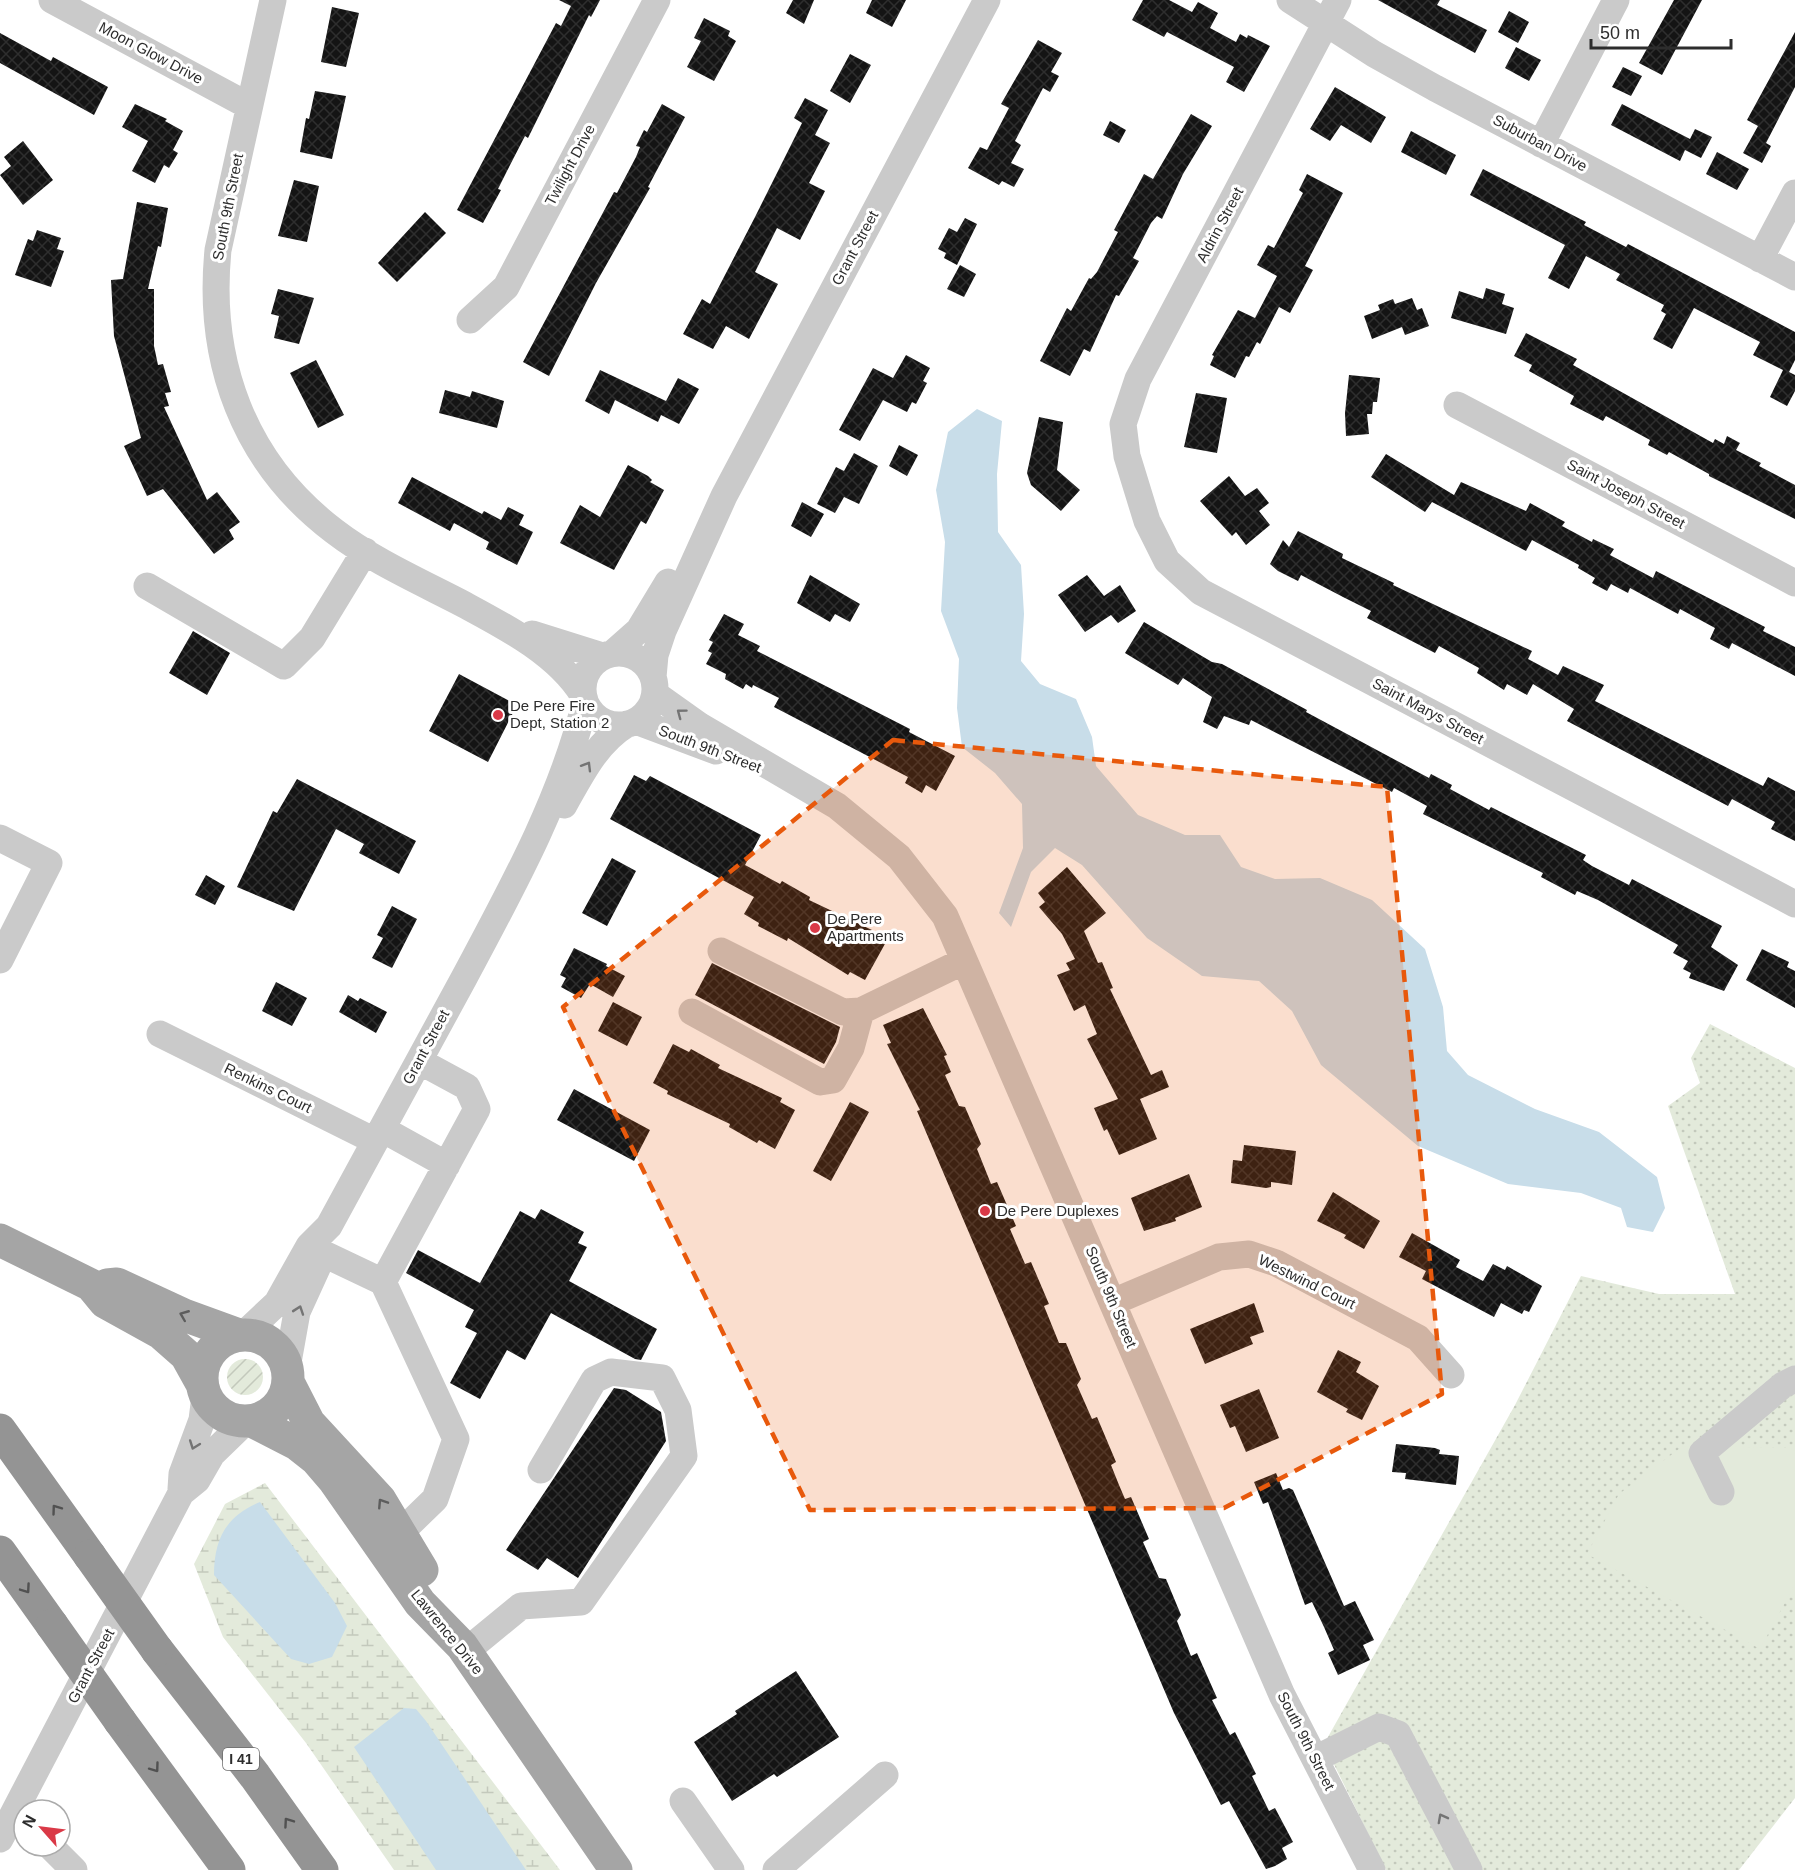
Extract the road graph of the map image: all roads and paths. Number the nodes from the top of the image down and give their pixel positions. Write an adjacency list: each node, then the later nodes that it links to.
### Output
1 (52, 0): 8 (street, Moon Glow Drive)
2 (273, 0): 8 (street, South 9th Street)
3 (657, 0): 13 (street, Twilight Drive)
4 (987, 0): 16 (street, Grant Street)
5 (1290, 0): 7 (street, Suburban Drive)
6 (1616, 0): 9 (street)
7 (1332, 11): 9 (street, Suburban Drive); 15 (street, Aldrin Street)
8 (249, 106): 17 (street, South 9th Street)
9 (1541, 144): 11 (street, Suburban Drive)
10 (1795, 193): 11 (street)
11 (1760, 259): 12 (street, Suburban Drive)
12 (1795, 277)
13 (470, 320)
14 (1457, 405): 18 (street, Saint Joseph Street)
15 (1127, 456): 28 (street, Saint Marys Street)
16 (724, 496): 21 (street, Grant Street); 22 (street, Grant Street)
17 (365, 551): 19 (street); 20 (street, South 9th Street)
18 (1795, 583)
19 (147, 586)
20 (484, 615): 21 (street, South 9th Street); 23 (street, South 9th Street)
21 (608, 655): 22 (street); 23 (street, Grant Street)
22 (654, 685): 24 (street, Grant Street); 25 (street, South 9th Street, one-way to 22)
23 (584, 699): 24 (street); 27 (street, Grant Street)
24 (631, 723): 25 (street, South 9th Street); 27 (street, Grant Street, one-way to 24)
25 (784, 778): 31 (street, South 9th Street)
26 (0, 838): 30 (street)
27 (523, 868): 35 (street, Grant Street)
28 (1795, 904)
29 (721, 951): 32 (street)
30 (0, 960)
31 (964, 960): 32 (street); 43 (street, South 9th Street)
32 (861, 1011): 33 (street)
33 (692, 1012)
34 (160, 1034): 36 (street, Renkins Court)
35 (419, 1061): 36 (street, Grant Street); 37 (street)
36 (379, 1135): 37 (street, Renkins Court); 38 (street, Grant Street)
37 (447, 1166): 41 (street)
38 (329, 1226): 40 (street, Grant Street); 44 (street, Grant Street)
39 (0, 1240): 42 (main road)
40 (324, 1254): 41 (street); 45 (street, Grant Street, one-way to 40)
41 (383, 1282): 54 (street)
42 (91, 1285): 44 (main road, one-way to 42); 48 (main road)
43 (1113, 1302): 46 (street, Westwind Court); 57 (street, South 9th Street)
44 (242, 1335): 45 (main road); 48 (main road)
45 (288, 1375): 49 (main road); 54 (main road, one-way to 45)
46 (1451, 1375)
47 (1795, 1379): 52 (street)
48 (203, 1389): 49 (main road); 53 (street, Grant Street, one-way to 53)
49 (248, 1422): 53 (street, Grant Street); 56 (main road, Lawrence Drive)
50 (0, 1430): 66 (highway, I 41, one-way to 50, bridge)
51 (541, 1470): 56 (street)
52 (1721, 1492)
53 (181, 1493): 59 (street, Grant Street)
54 (400, 1533): 56 (main road)
55 (0, 1552): 65 (highway, one-way to 65, bridge)
56 (464, 1649): 67 (main road, Lawrence Drive)
57 (1315, 1759): 70 (street, South 9th Street); 71 (street, one-way to 57)
58 (885, 1775): 69 (street)
59 (18, 1798)
60 (683, 1801): 68 (street)
61 (12, 1810): 62 (street, Grant Street)
62 (0, 1839)
63 (62, 1858): 64 (street)
64 (74, 1870)
65 (229, 1870)
66 (322, 1870)
67 (616, 1870)
68 (731, 1870)
69 (776, 1870)
70 (1372, 1870)
71 (1469, 1870)

